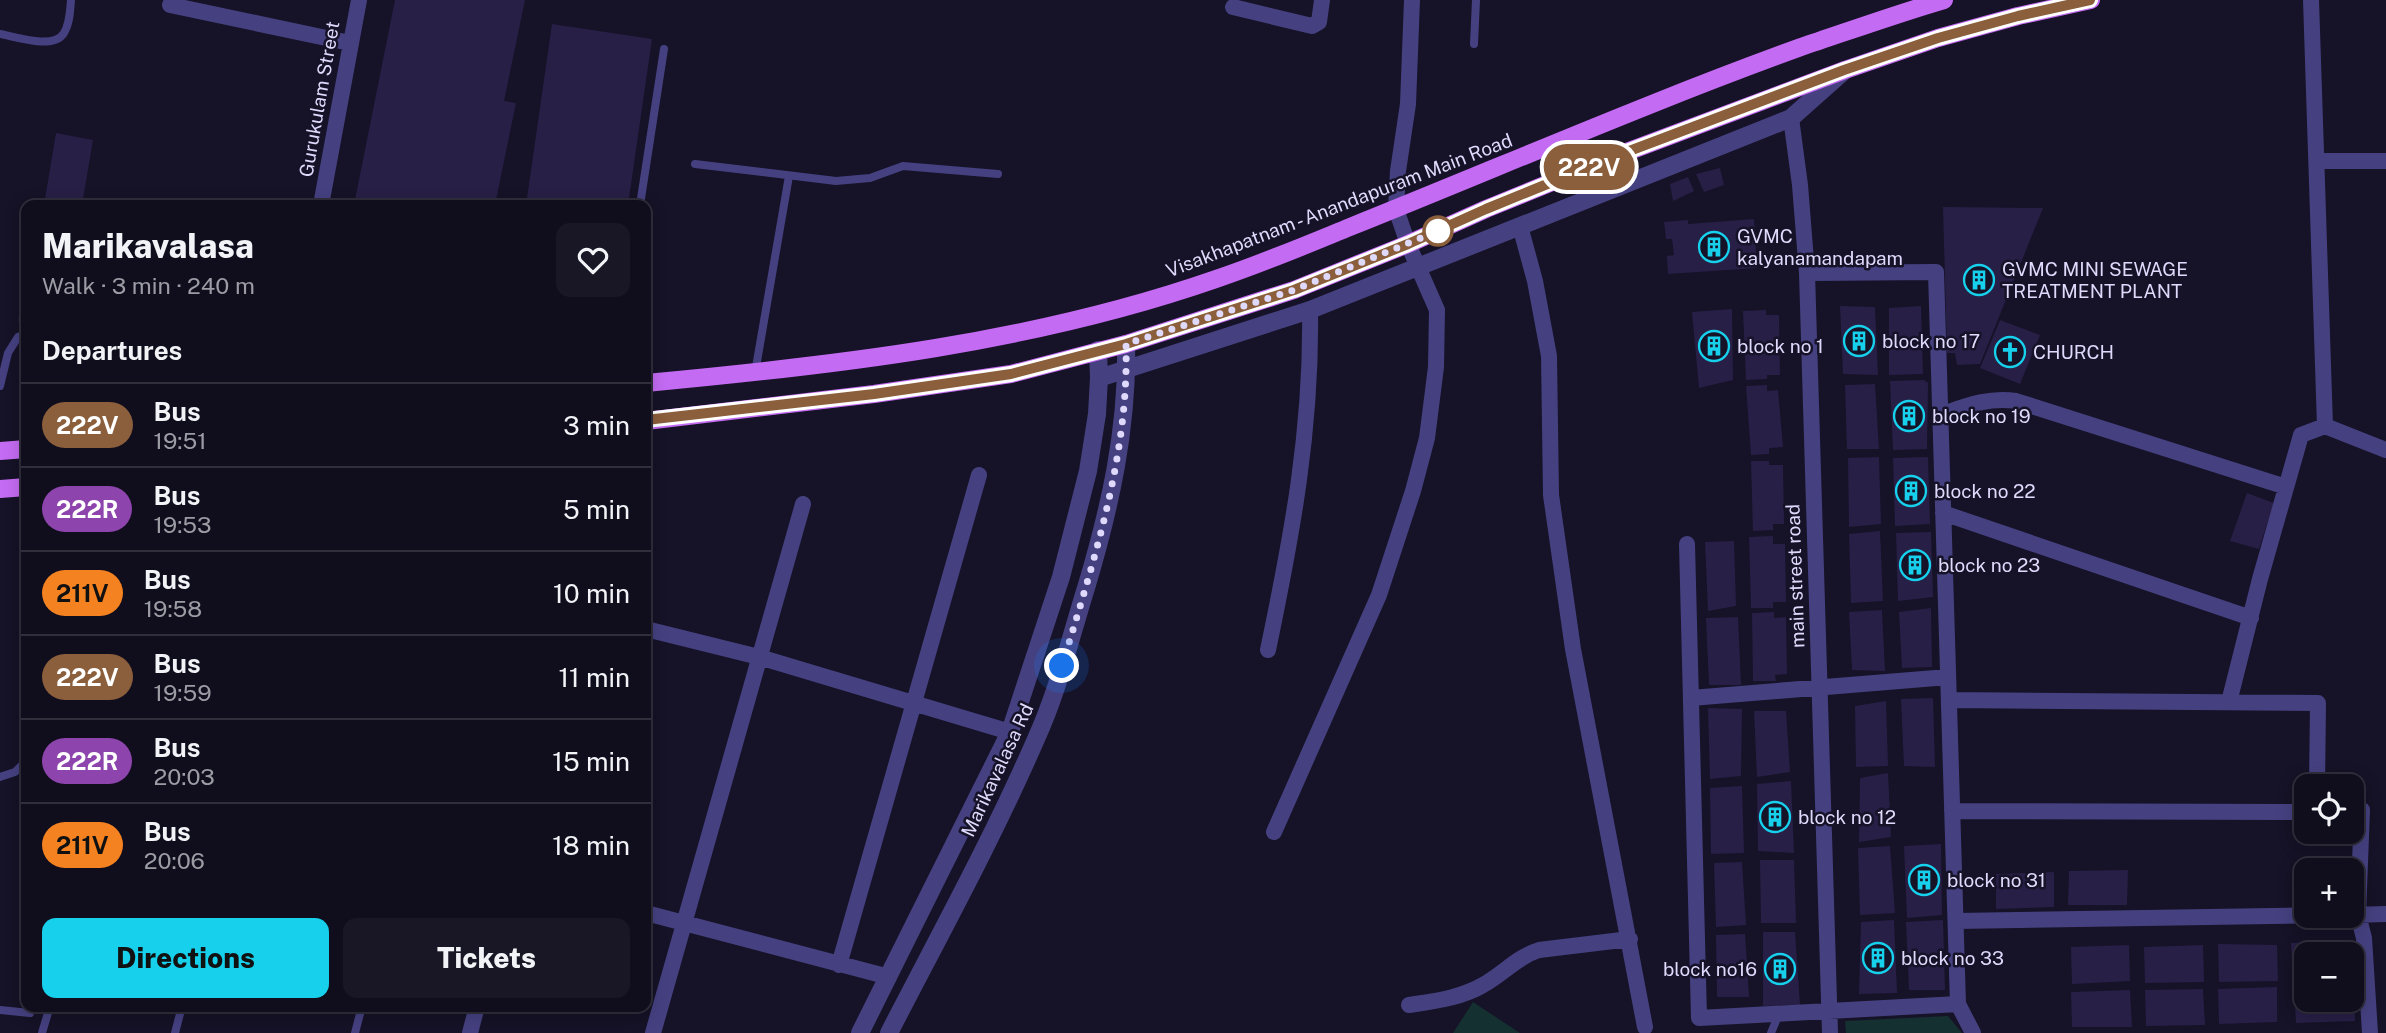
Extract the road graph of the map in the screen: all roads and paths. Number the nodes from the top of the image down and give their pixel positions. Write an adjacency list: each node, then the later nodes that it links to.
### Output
1 (71, 0): 11 (lane)
2 (359, 0): 12 (street, Gurukulam Street)
3 (1322, 0): 10 (street)
4 (1412, 0): 24 (street)
5 (1476, 0): 13 (lane)
6 (1944, 0): 24 (main road, Visakhapatnam - Anandapuram Main Road)
7 (2091, 0): 15 (main road)
8 (2311, 0): 18 (street)
9 (170, 5): 12 (street)
10 (1233, 7)
11 (0, 34)
12 (350, 43): 22 (street, Gurukulam Street)
13 (1474, 44)
14 (664, 49): 23 (lane)
15 (1844, 70): 16 (street); 26 (main road)
16 (1791, 118): 25 (street); 28 (street, main street road)
17 (2386, 160): 18 (street)
18 (2317, 161): 40 (street)
19 (695, 164): 21 (lane)
20 (998, 174): 21 (lane)
21 (789, 176): 34 (lane)
22 (322, 200)
23 (641, 200)
24 (1396, 209): 26 (street); 34 (main road, Visakhapatnam - Anandapuram Main Road)
25 (1520, 226): 27 (street); 75 (street)
26 (1408, 244): 27 (street); 31 (main road)
27 (1418, 267): 29 (street); 67 (street)
28 (1807, 273): 38 (street); 56 (street, main street road)
29 (1310, 310): 33 (street); 53 (street)
30 (21, 336): 37 (lane)
31 (1126, 344): 32 (main road); 33 (street, Marikavalasa Rd)
32 (1098, 350): 35 (street, Marikavalasa Rd); 39 (main road)
33 (1127, 370): 35 (street); 95 (street, Marikavalasa Rd)
34 (755, 373): 36 (main road, Visakhapatnam - Anandapuram Main Road)
35 (1099, 379): 61 (street, Marikavalasa Rd)
36 (651, 383)
37 (0, 386)
38 (1940, 415): 46 (street); 49 (street)
39 (651, 420)
40 (2325, 426): 42 (street); 46 (street)
41 (21, 449): 43 (main road)
42 (2386, 450)
43 (0, 451)
44 (979, 475): 60 (street)
45 (21, 487): 47 (main road)
46 (2286, 487): 51 (street)
47 (0, 489)
48 (803, 504): 54 (street)
49 (1943, 513): 51 (street); 55 (street)
50 (1687, 544): 57 (street)
51 (2250, 618): 59 (street)
52 (651, 630): 54 (street)
53 (1268, 650)
54 (759, 657): 60 (street); 73 (street)
55 (1948, 677): 56 (street); 58 (street)
56 (1819, 688): 57 (street); 86 (street, main street road)
57 (1691, 698): 87 (street)
58 (1949, 701): 59 (street); 65 (street)
59 (2229, 702): 63 (street)
60 (915, 704): 61 (street); 76 (street)
61 (1010, 732): 77 (street, Marikavalasa Rd)
62 (21, 766): 64 (lane)
63 (2317, 774)
64 (0, 777)
65 (1952, 811): 66 (street); 72 (street)
66 (2294, 812)
67 (1274, 832)
68 (651, 914): 73 (street)
69 (2386, 914): 70 (street)
70 (2364, 915)
71 (2294, 916): 72 (street)
72 (1956, 921): 78 (street)
73 (683, 923): 76 (street); 93 (street)
74 (2360, 928): 99 (street)
75 (1630, 939): 79 (street); 88 (street)
76 (839, 965): 77 (street)
77 (890, 977): 94 (street, Marikavalasa Rd)
78 (1958, 1004): 86 (street); 98 (street)
79 (1409, 1005)
80 (0, 1010): 85 (lane)
81 (48, 1012): 89 (lane)
82 (180, 1012): 90 (lane)
83 (360, 1012): 91 (lane)
84 (475, 1012): 92 (street)
85 (30, 1013)
86 (1828, 1013): 87 (street); 97 (street, main street road)
87 (1778, 1016): 96 (lane)
88 (1645, 1027)
89 (42, 1033)
90 (175, 1033)
91 (355, 1033)
92 (470, 1033)
93 (653, 1033)
94 (860, 1033)
95 (888, 1033)
96 (1771, 1033)
97 (1830, 1033)
98 (1973, 1033)
99 (2370, 1033)

